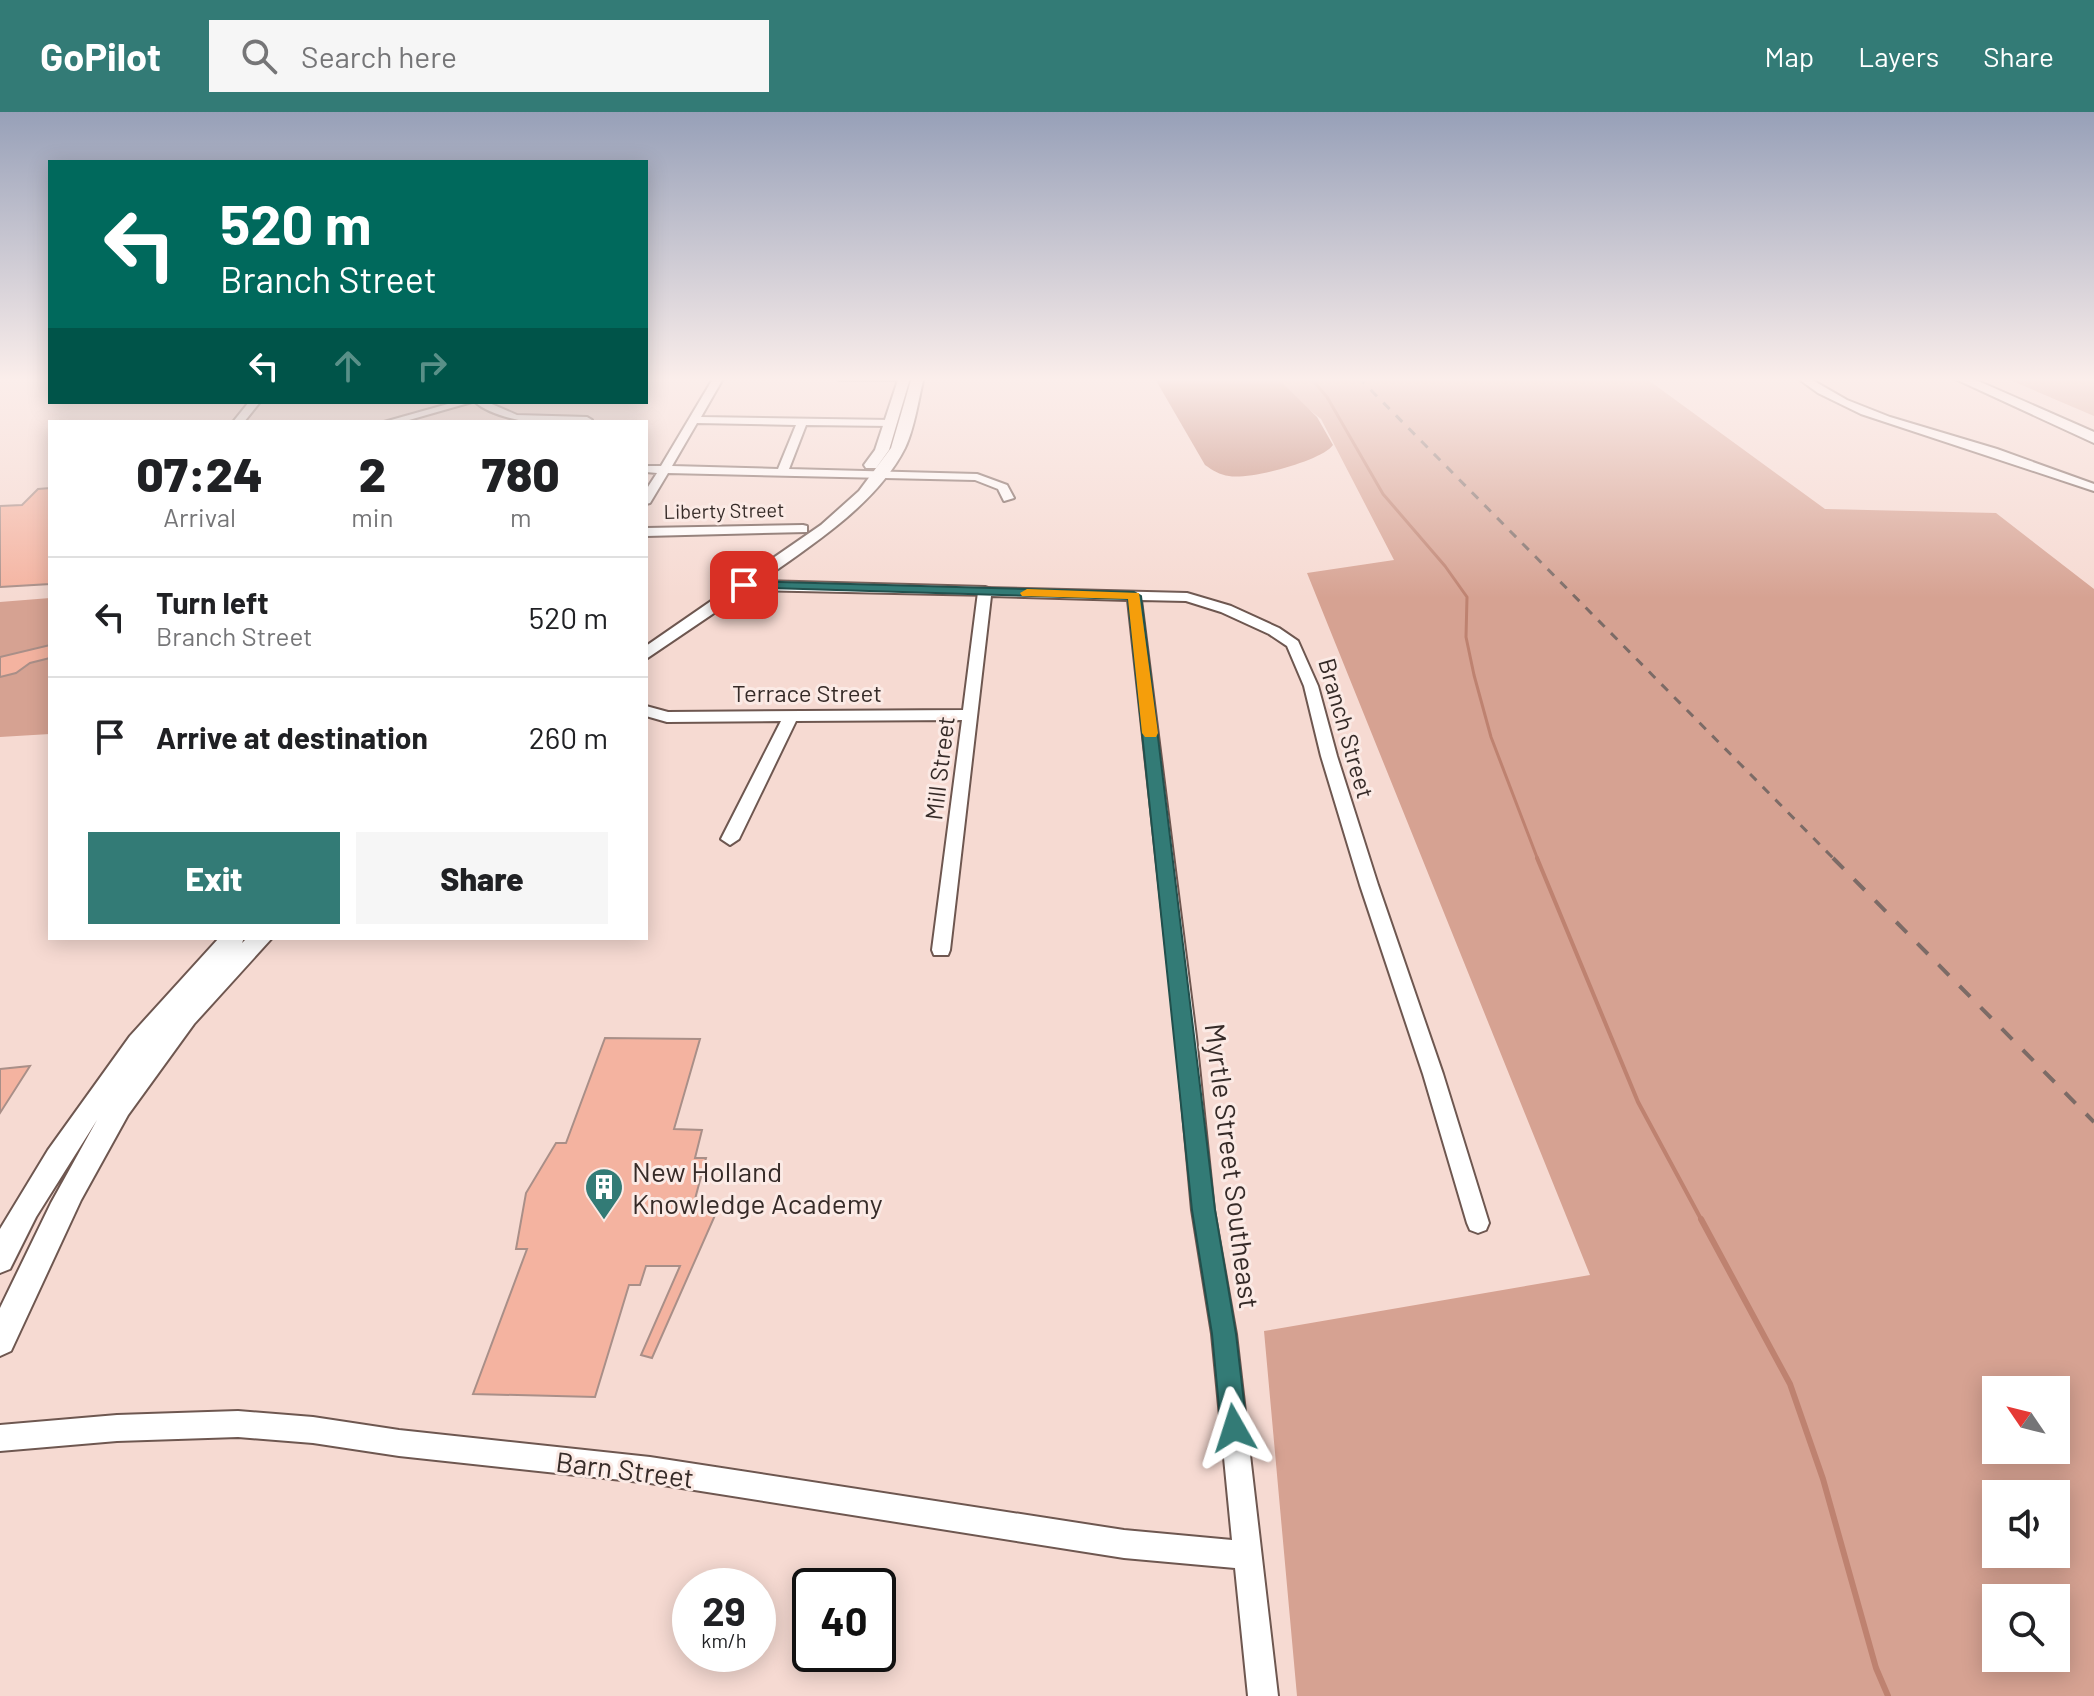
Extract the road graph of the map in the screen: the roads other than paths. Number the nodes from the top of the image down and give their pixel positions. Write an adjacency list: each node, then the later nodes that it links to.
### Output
1 (674, 451): 7 (street)
2 (790, 451): 8 (street)
3 (882, 451): 9 (main road)
4 (895, 451): 9 (main road)
5 (1988, 451): 10 (street)
6 (648, 469): 7 (street)
7 (663, 469): 8 (street); 11 (street)
8 (782, 472): 9 (street)
9 (873, 474): 12 (street); 13 (main road); 15 (main road)
10 (2094, 488)
11 (648, 496)
12 (1008, 498)
13 (803, 529): 14 (street, Liberty Street); 18 (main road)
14 (648, 532)
15 (744, 585): 16 (main road, Branch Street); 19 (main road)
16 (985, 592): 17 (street, Branch Street); 22 (street, Mill Street)
17 (1134, 596): 27 (street, Branch Street); 31 (street, Myrtle Street Southeast)
18 (648, 636)
19 (648, 653)
20 (648, 712): 21 (street, Terrace Street)
21 (791, 715): 22 (street, Terrace Street); 23 (street)
22 (969, 715): 26 (street, Mill Street)
23 (730, 839)
24 (231, 940): 28 (main road)
25 (259, 940): 29 (main road)
26 (941, 950)
27 (1478, 1223)
28 (0, 1260)
29 (0, 1341)
30 (0, 1438): 31 (street, Barn Street)
31 (1247, 1555): 32 (street, Myrtle Street Southeast)
32 (1263, 1696)

